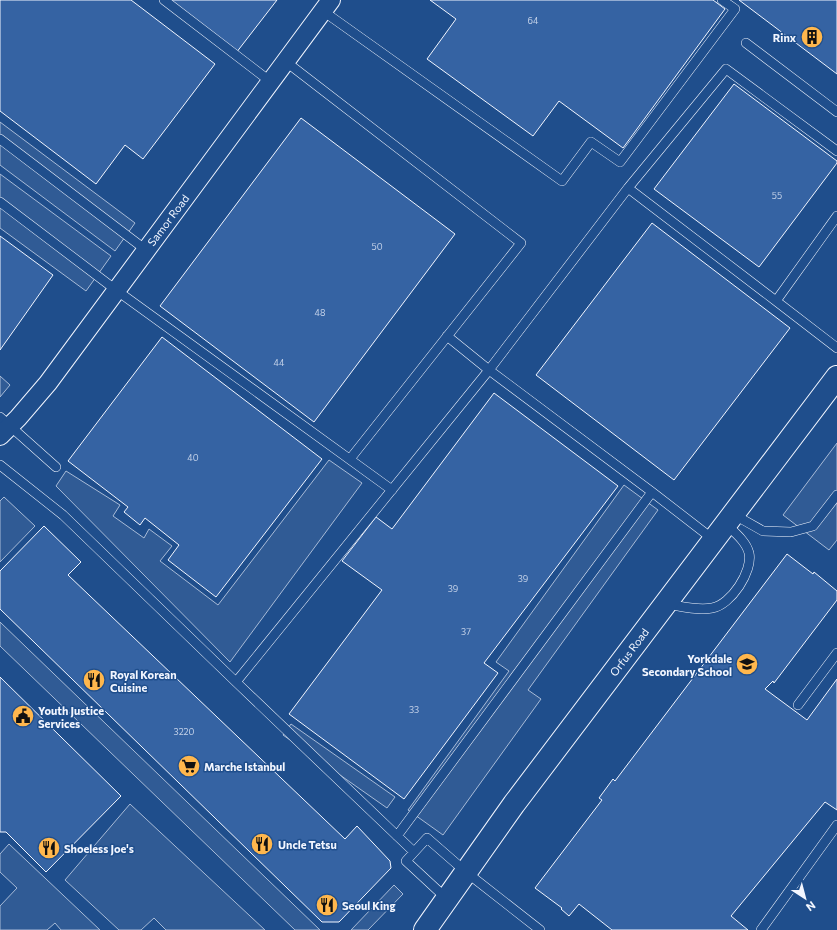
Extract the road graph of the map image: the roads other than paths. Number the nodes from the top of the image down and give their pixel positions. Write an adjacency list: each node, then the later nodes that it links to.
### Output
1 (164, 0): 6 (lane)
2 (722, 0): 3 (lane)
3 (327, 5): 5 (street, Samor Road)
4 (746, 43): 7 (lane)
5 (285, 62): 6 (street, Samor Road); 16 (lane)
6 (271, 82): 13 (street, Samor Road)
7 (837, 112)
8 (0, 139): 13 (lane)
9 (837, 151): 10 (lane)
10 (628, 188): 15 (lane); 18 (lane)
11 (0, 202): 14 (lane)
12 (837, 216): 15 (lane)
13 (146, 250): 14 (street, Samor Road)
14 (116, 290): 20 (street, Samor Road); 21 (lane)
15 (776, 301): 17 (lane)
16 (447, 336): 18 (lane); 21 (lane)
17 (837, 348)
18 (489, 370): 24 (lane); 25 (lane)
19 (837, 377): 27 (street, Orfus Road)
20 (3, 427): 23 (lane)
21 (350, 458): 24 (lane)
22 (0, 465): 30 (lane)
23 (56, 467)
24 (392, 490): 30 (lane)
25 (652, 492): 27 (lane); 33 (lane)
26 (837, 495): 27 (lane)
27 (724, 526): 28 (street, Orfus Road); 28 (lane)
28 (666, 604): 35 (street, Orfus Road)
29 (837, 653): 31 (lane)
30 (236, 682): 33 (lane)
31 (798, 705)
32 (837, 825): 39 (lane)
33 (397, 836): 34 (lane)
34 (414, 852): 35 (lane); 36 (lane)
35 (466, 872): 36 (street, Orfus Road); 38 (lane)
36 (447, 899): 37 (street, Orfus Road)
37 (425, 930)
38 (540, 930)
39 (761, 930)

